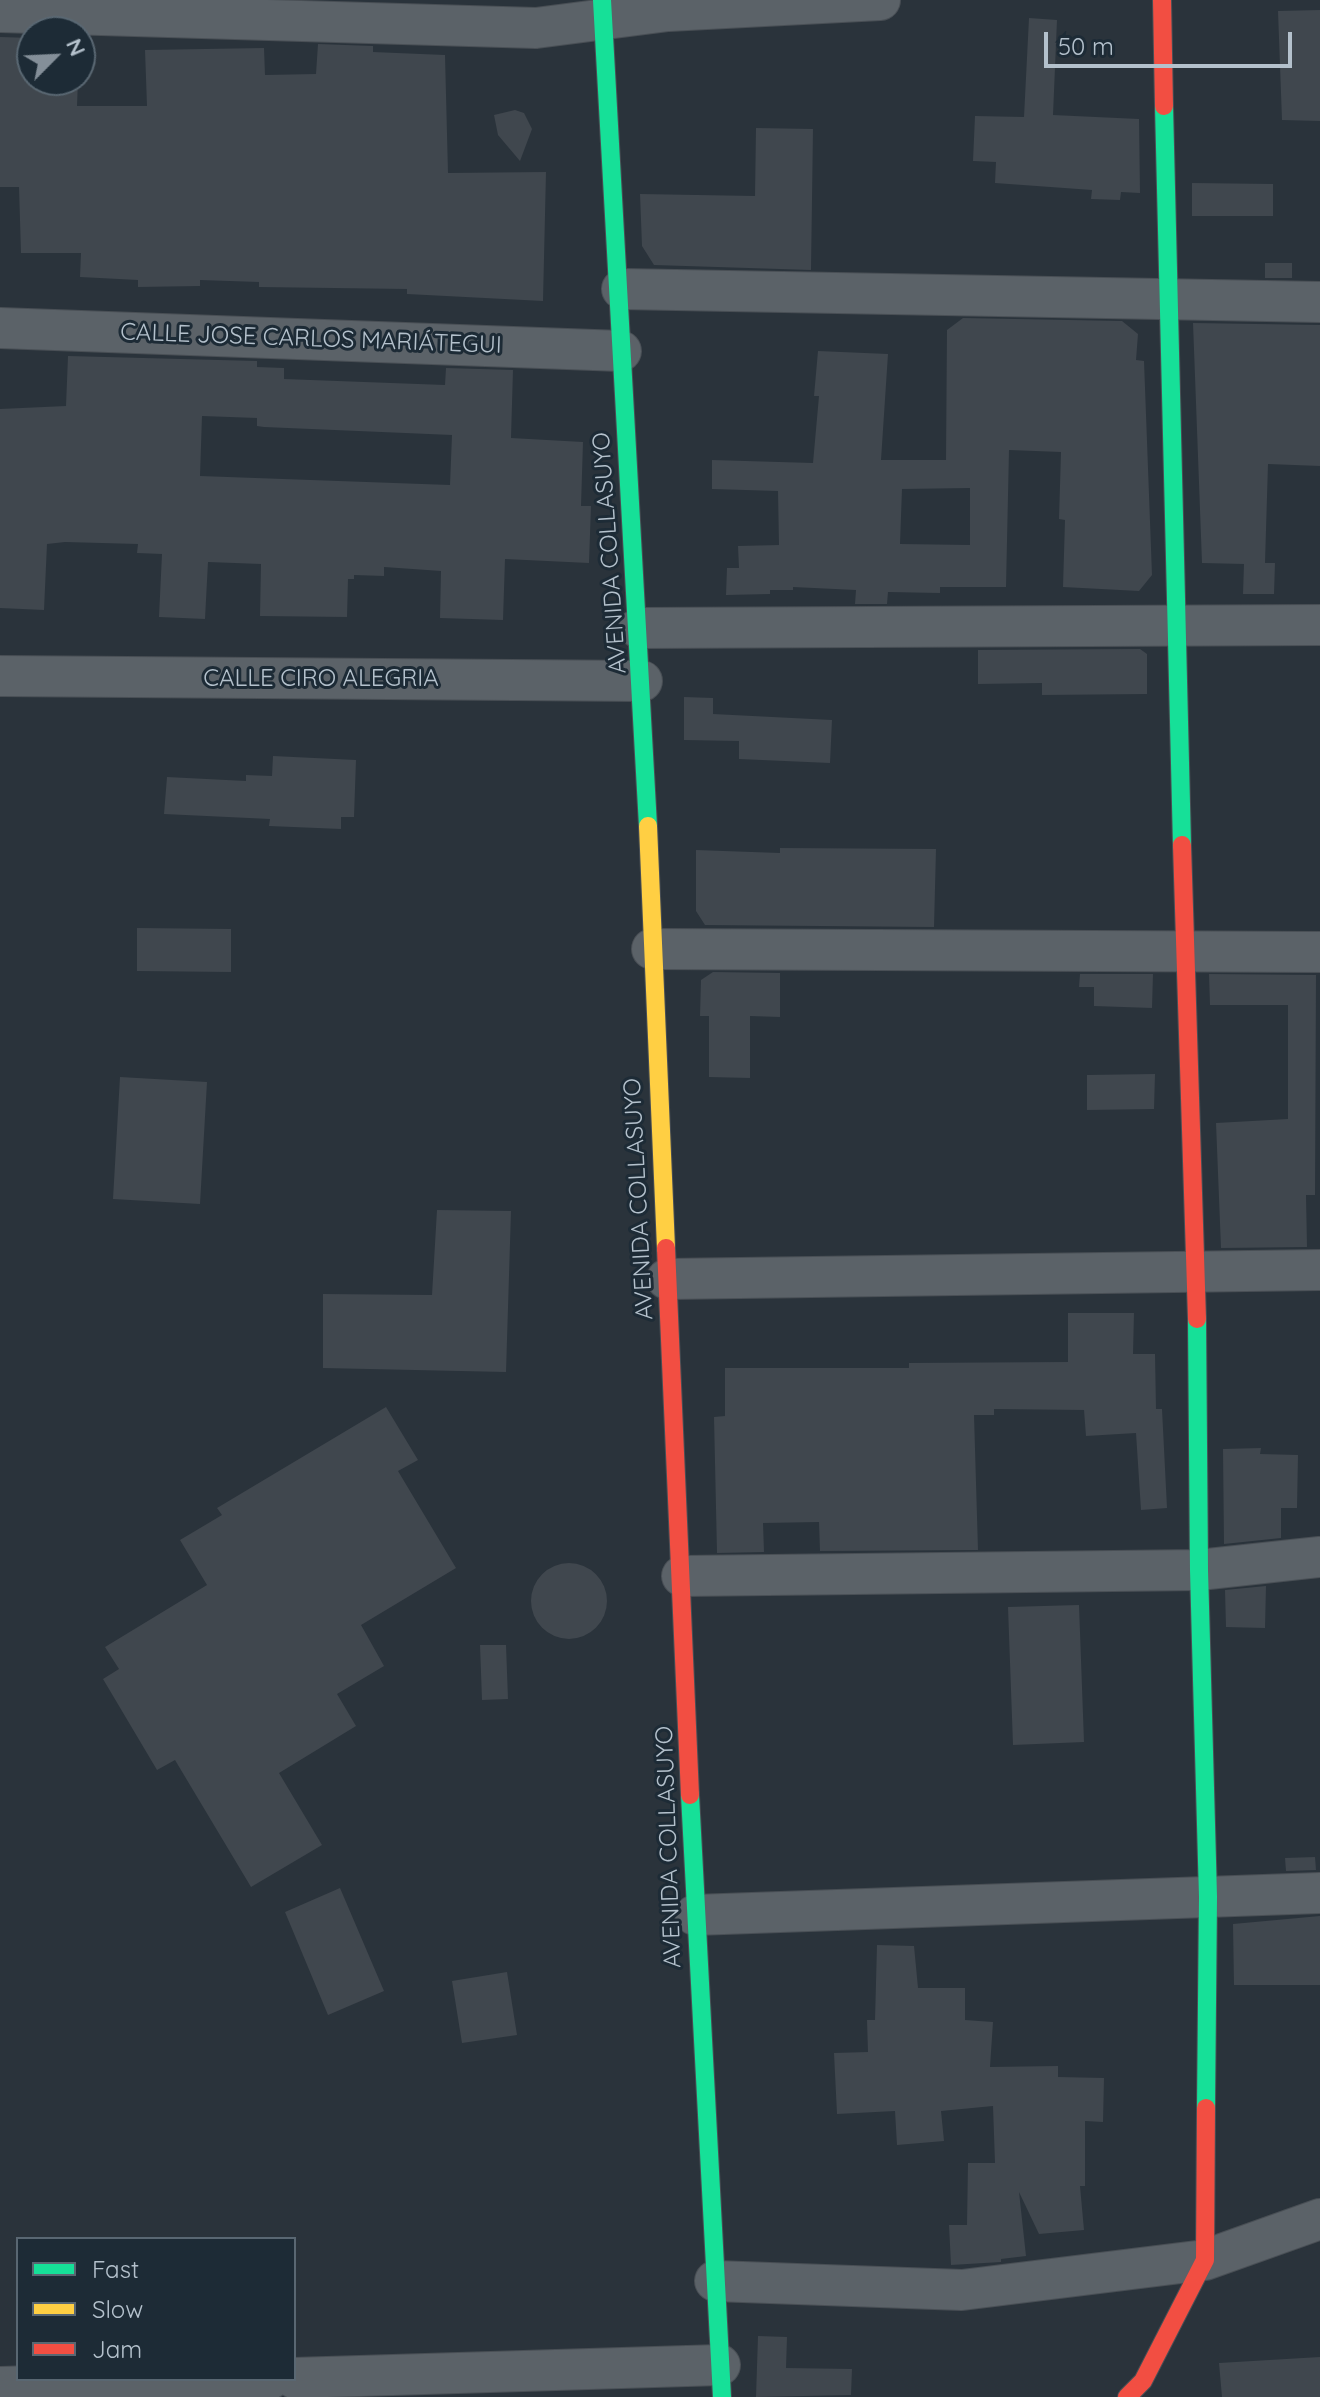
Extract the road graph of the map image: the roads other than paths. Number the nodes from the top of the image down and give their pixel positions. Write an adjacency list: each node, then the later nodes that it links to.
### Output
1 (880, 0): 3 (street)
2 (1162, 0): 6 (street)
3 (602, 10): 4 (street); 5 (street, AVENIDA COLLASUYO)
4 (0, 12)
5 (622, 289): 6 (street); 9 (street, AVENIDA COLLASUYO)
6 (1167, 300): 7 (street); 11 (street)
7 (1320, 302)
8 (0, 328): 9 (street, CALLE JOSE CARLOS MARIÁTEGUI)
9 (621, 351): 12 (street, AVENIDA COLLASUYO)
10 (1320, 625): 11 (street)
11 (1179, 626): 12 (street); 17 (street)
12 (639, 628): 14 (street, AVENIDA COLLASUYO)
13 (0, 676): 14 (street, CALLE CIRO ALEGRIA)
14 (642, 681): 15 (street, AVENIDA COLLASUYO)
15 (652, 949): 17 (street); 20 (street, AVENIDA COLLASUYO)
16 (1320, 952): 17 (street)
17 (1183, 954): 18 (street)
18 (1197, 1270): 19 (street); 20 (street); 22 (street)
19 (1320, 1270)
20 (667, 1279): 23 (street, AVENIDA COLLASUYO)
21 (1320, 1557): 22 (street)
22 (1199, 1570): 23 (street); 25 (street)
23 (682, 1576): 26 (street, AVENIDA COLLASUYO)
24 (1320, 1893): 25 (street)
25 (1208, 1897): 26 (street); 28 (street)
26 (695, 1915): 29 (street, AVENIDA COLLASUYO)
27 (1320, 2219): 28 (street)
28 (1205, 2260): 29 (street); 35 (street)
29 (715, 2281): 32 (street, AVENIDA COLLASUYO)
30 (296, 2378): 32 (street)
31 (250, 2381): 34 (street)
32 (721, 2381)
33 (0, 2387): 34 (street)
34 (162, 2390)
35 (1127, 2397)

